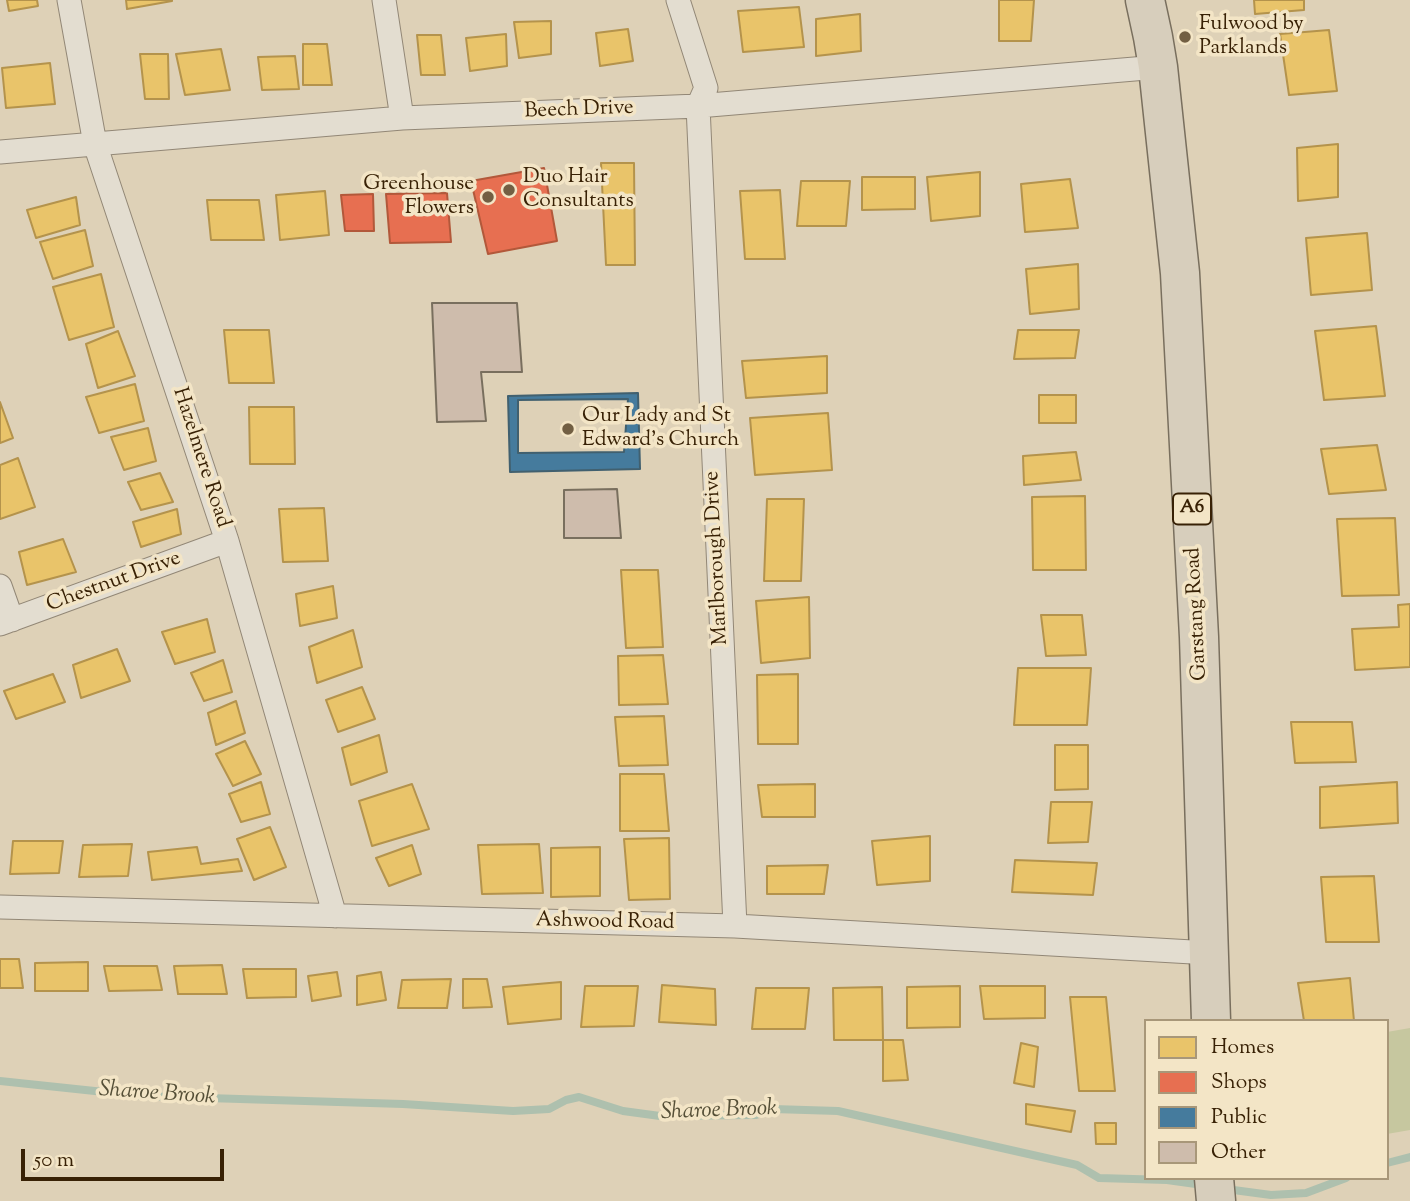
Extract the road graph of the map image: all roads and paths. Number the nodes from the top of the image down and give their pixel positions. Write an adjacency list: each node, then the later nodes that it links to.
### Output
1 (69, 0): 8 (street, Hazelmere Road)
2 (384, 0): 7 (street)
3 (678, 0): 6 (street, Marlborough Drive)
4 (1145, 0): 5 (highway, Garstang Road / A6)
5 (1157, 67): 6 (street, Beech Drive); 16 (highway, Garstang Road / A6)
6 (698, 106): 7 (street, Beech Drive); 15 (street, Marlborough Drive)
7 (402, 118): 8 (street, Beech Drive)
8 (95, 144): 9 (street, Beech Drive); 10 (street, Hazelmere Road)
9 (0, 152)
10 (228, 541): 12 (street, Chestnut Drive); 14 (street, Hazelmere Road)
11 (0, 586): 12 (street)
12 (6, 622)
13 (0, 907): 14 (street, Ashwood Road)
14 (335, 916): 15 (street, Ashwood Road)
15 (735, 926): 16 (street, Ashwood Road)
16 (1210, 953): 17 (highway, Garstang Road / A6)
17 (1211, 1019)
18 (1214, 1180): 19 (highway)
19 (1216, 1201)

